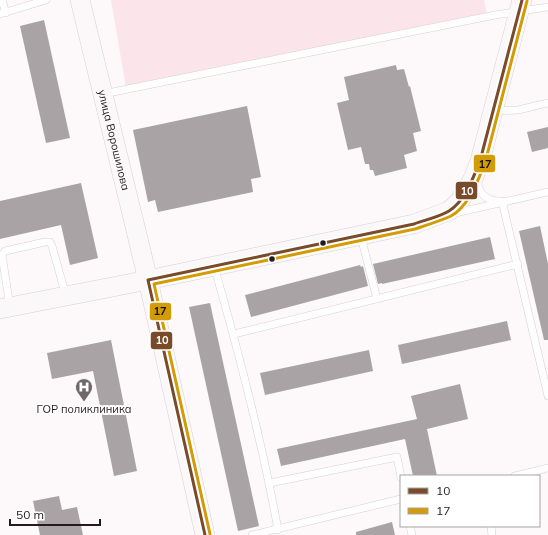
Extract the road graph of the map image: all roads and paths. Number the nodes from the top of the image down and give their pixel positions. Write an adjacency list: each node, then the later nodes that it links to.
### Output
1 (2, 0): 6 (lane)
2 (46, 0): 6 (lane)
3 (80, 0): 7 (main road, улица Ворошилова)
4 (520, 6): 5 (lane); 7 (lane); 9 (main road)
5 (548, 7)
6 (3, 13)
7 (103, 94): 17 (main road, улица Ворошилова)
8 (548, 103): 9 (lane)
9 (493, 111): 10 (main road)
10 (480, 161): 12 (lane); 13 (main road)
11 (548, 192): 12 (lane)
12 (502, 201): 13 (lane); 15 (lane)
13 (436, 217): 14 (main road)
14 (361, 235): 16 (main road); 19 (lane)
15 (518, 264): 19 (lane); 22 (lane)
16 (214, 266): 17 (main road); 21 (lane)
17 (148, 280): 18 (main road); 29 (main road, улица Ворошилова)
18 (66, 296): 20 (main road); 20 (lane)
19 (377, 299): 21 (lane)
20 (5, 308)
21 (234, 334): 26 (lane)
22 (548, 396)
23 (548, 468): 25 (lane)
24 (401, 475): 26 (lane)
25 (519, 475)
26 (270, 483): 28 (lane)
27 (400, 499): 28 (lane)
28 (281, 529): 30 (lane); 31 (lane)
29 (205, 535)
30 (252, 535)
31 (290, 535)

